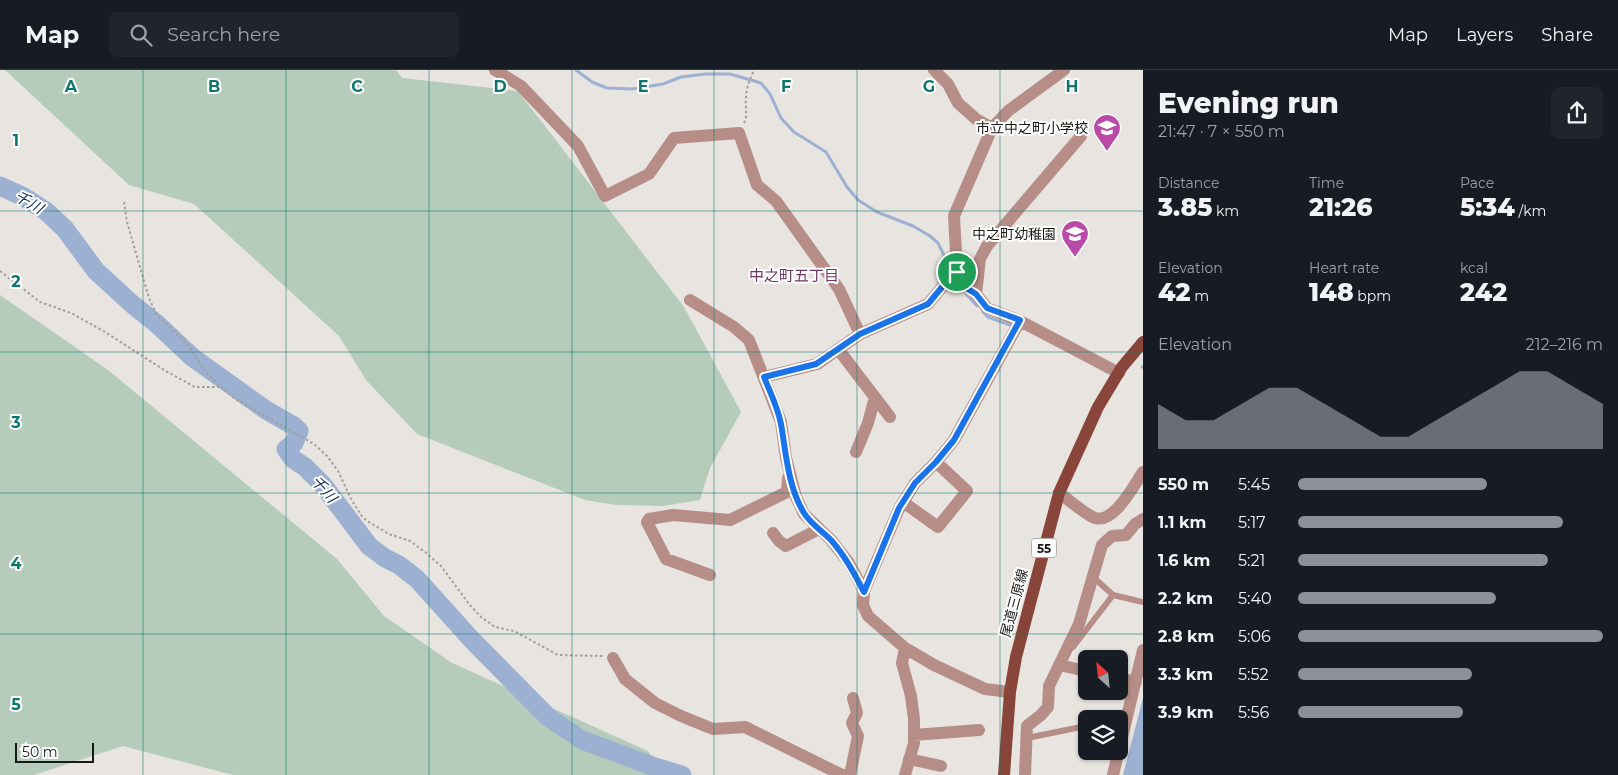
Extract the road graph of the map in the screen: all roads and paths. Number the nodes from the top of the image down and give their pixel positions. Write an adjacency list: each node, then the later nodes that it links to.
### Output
1 (495, 70): 6 (street)
2 (754, 70): 6 (path)
3 (934, 70): 5 (street)
4 (1064, 70): 5 (street)
5 (992, 128): 10 (street)
6 (739, 133): 14 (street)
7 (1081, 136): 11 (street)
8 (124, 202): 19 (path)
9 (0, 270): 19 (path)
10 (957, 272): 11 (street); 14 (street)
11 (976, 294): 13 (street)
12 (690, 300): 18 (street)
13 (1020, 320): 17 (street); 23 (street)
14 (860, 334): 16 (street)
15 (1143, 342): 17 (main road, 尾道三原線 / 55)
16 (838, 349): 18 (street); 20 (street)
17 (1119, 372): 26 (main road, 尾道三原線 / 55)
18 (764, 377): 24 (street)
19 (221, 387): 38 (path)
20 (875, 397): 21 (street); 22 (street)
21 (890, 417)
22 (856, 452)
23 (936, 462): 27 (street); 27 (street)
24 (789, 470): 29 (street); 31 (street)
25 (1143, 472): 26 (street)
26 (1059, 493): 43 (main road, 尾道三原線 / 55)
27 (903, 502): 33 (street)
28 (1143, 518): 32 (street)
29 (819, 529): 30 (street); 33 (street)
30 (773, 533)
31 (710, 575)
32 (1093, 577): 34 (lane); 39 (street)
33 (864, 592): 36 (street)
34 (1113, 596): 35 (lane); 39 (lane)
35 (1143, 602)
36 (905, 648): 43 (street); 48 (street)
37 (1143, 650): 42 (street)
38 (613, 658): 53 (street)
39 (1059, 665): 40 (street); 49 (street)
40 (1078, 669)
41 (1128, 680): 42 (street)
42 (1136, 682): 45 (street)
43 (1010, 692): 56 (main road, 尾道三原線 / 55)
44 (853, 698): 54 (street)
45 (1126, 710)
46 (1078, 728): 49 (lane)
47 (979, 730): 48 (street)
48 (914, 735): 50 (street)
49 (1027, 738): 57 (street)
50 (910, 759): 52 (street); 55 (street)
51 (1116, 760): 58 (street)
52 (942, 766)
53 (842, 775)
54 (850, 775)
55 (905, 775)
56 (1004, 775)
57 (1025, 775)
58 (1113, 775)

